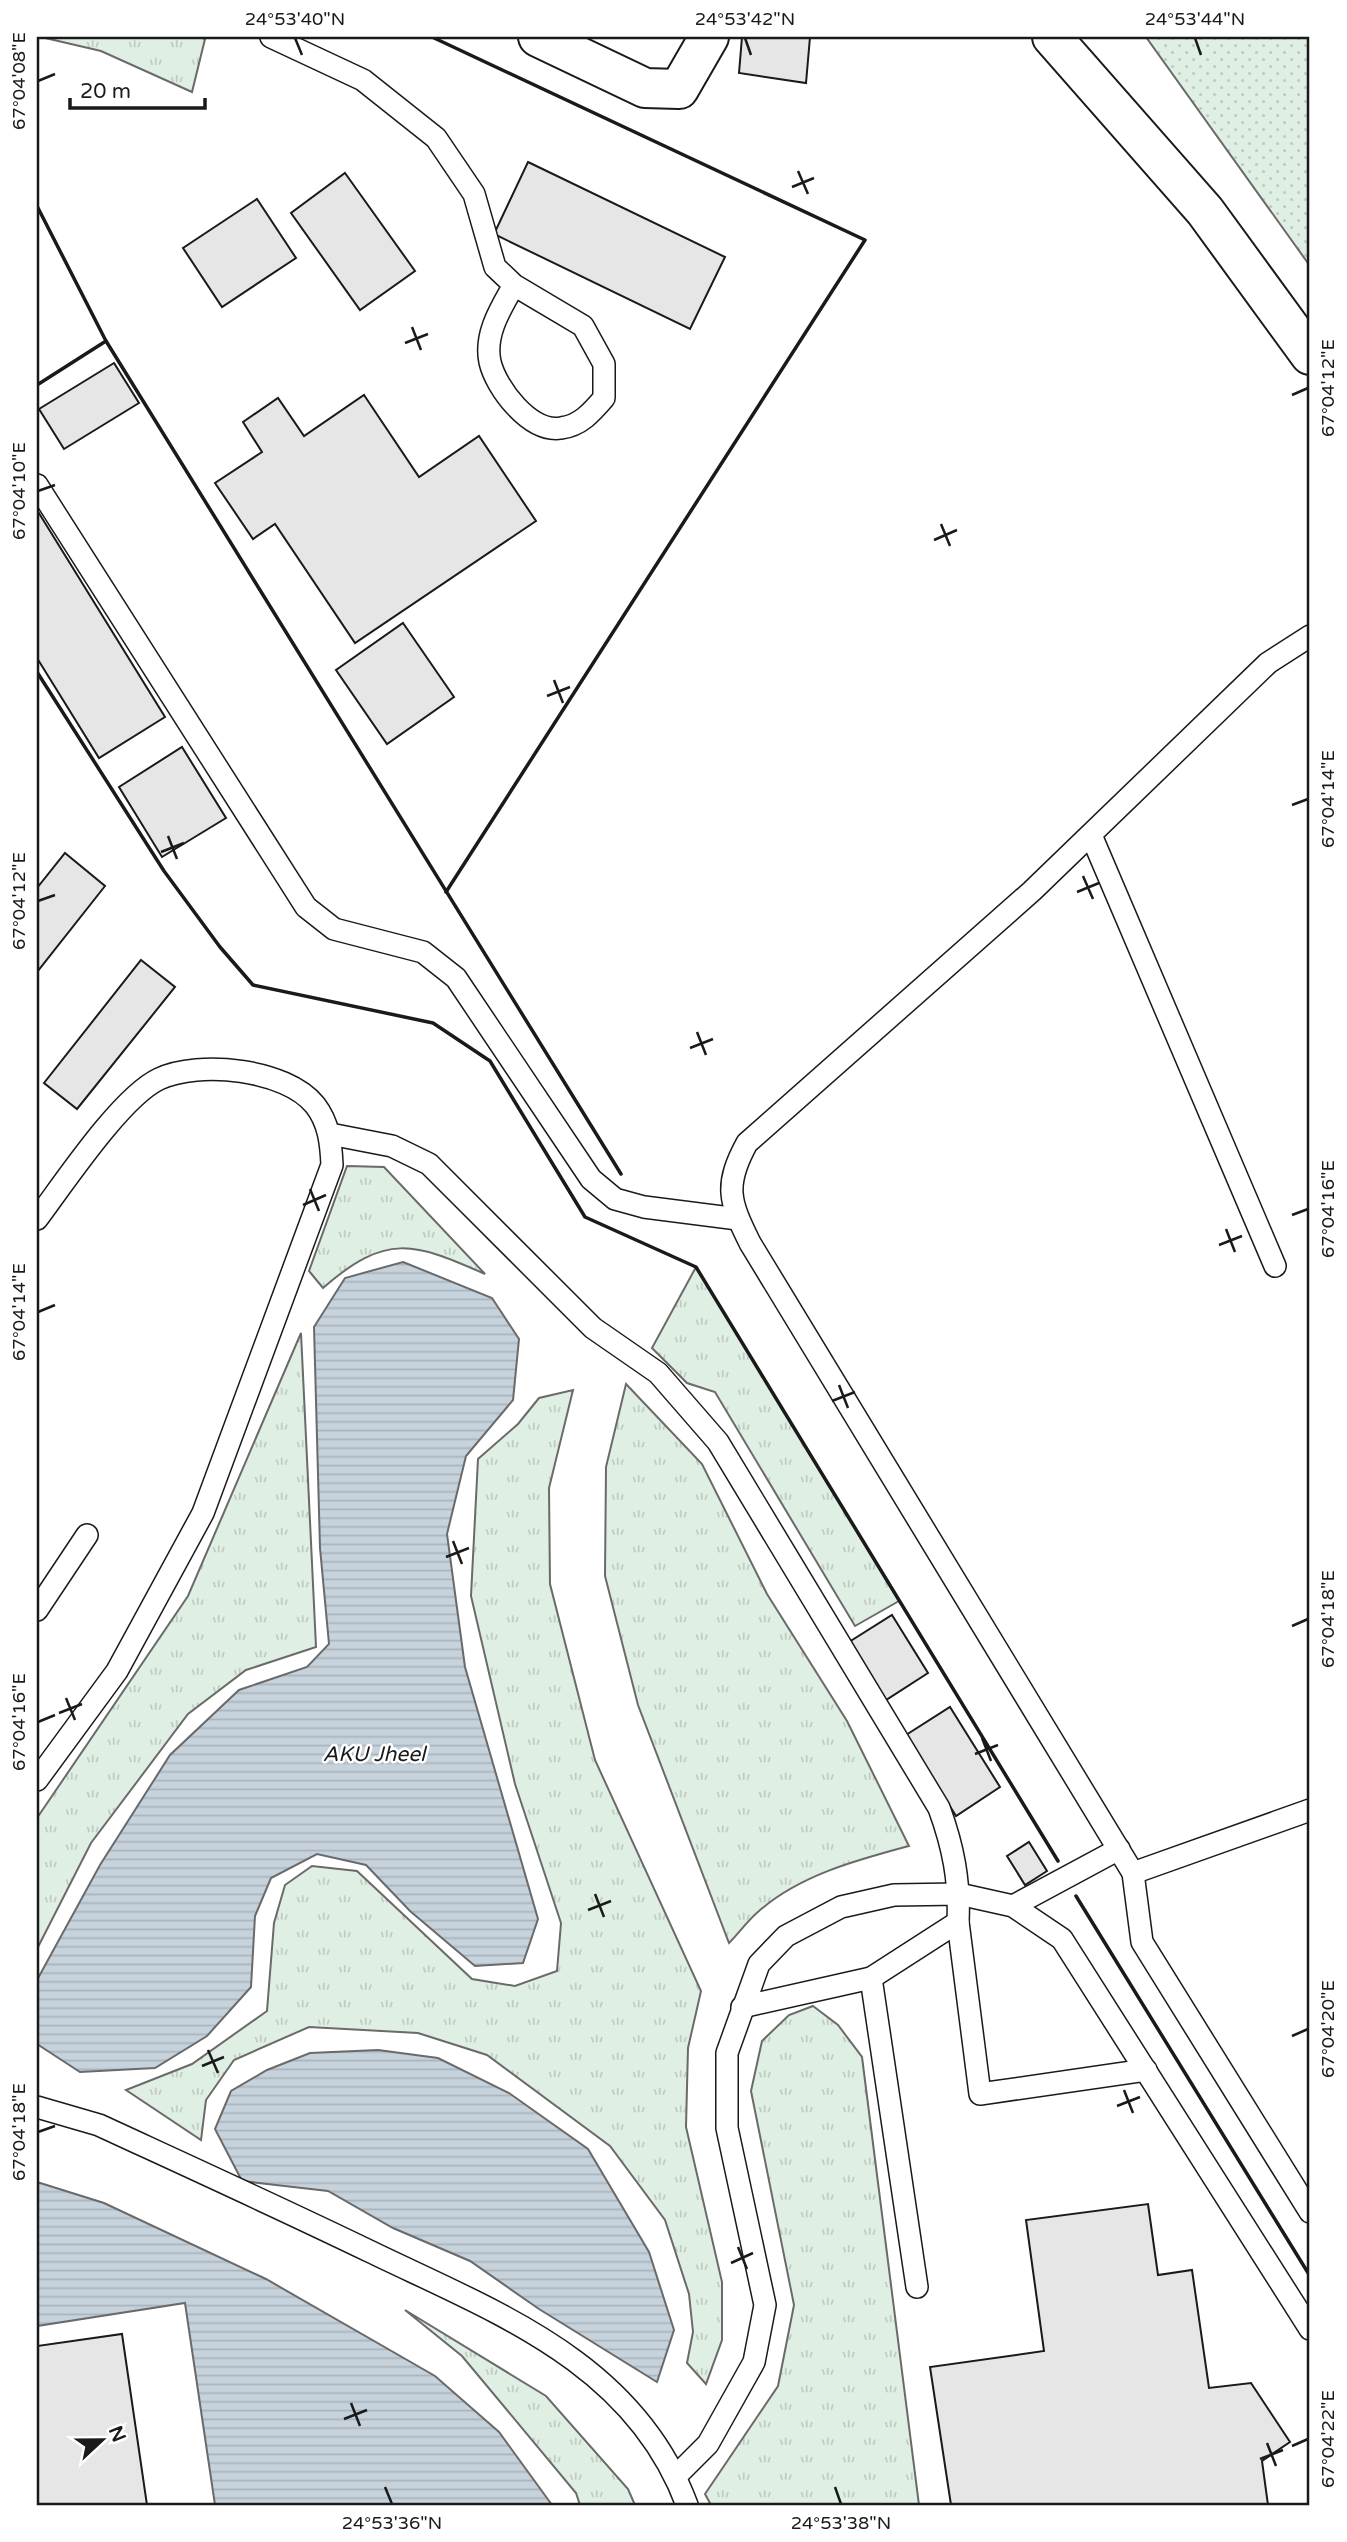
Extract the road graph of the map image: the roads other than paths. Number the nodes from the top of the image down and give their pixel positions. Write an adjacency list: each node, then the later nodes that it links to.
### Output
1 (271, 37): 5 (lane)
2 (538, 37): 3 (street)
3 (709, 37)
4 (1052, 37): 6 (street)
5 (514, 285): 5 (lane)
6 (1310, 355)
7 (37, 485): 12 (lane)
8 (1310, 636): 9 (lane)
9 (1091, 835): 12 (lane); 13 (lane)
10 (330, 1134): 11 (lane); 16 (lane); 20 (lane)
11 (37, 1219)
12 (738, 1219): 18 (lane)
13 (1275, 1266)
14 (86, 1535): 15 (lane)
15 (37, 1610)
16 (37, 1780)
17 (1310, 1810): 19 (lane)
18 (1119, 1849): 19 (lane); 21 (lane)
19 (1133, 1873): 27 (lane)
20 (959, 1894): 21 (lane); 22 (lane); 24 (lane)
21 (1013, 1906): 25 (lane)
22 (958, 1922): 23 (lane); 25 (lane)
23 (871, 1978): 24 (lane); 28 (lane)
24 (742, 2007): 30 (lane)
25 (1146, 2070): 29 (lane)
26 (37, 2107): 30 (lane)
27 (1310, 2212)
28 (917, 2287)
29 (1310, 2329)
30 (676, 2476): 31 (lane)
31 (687, 2505)

